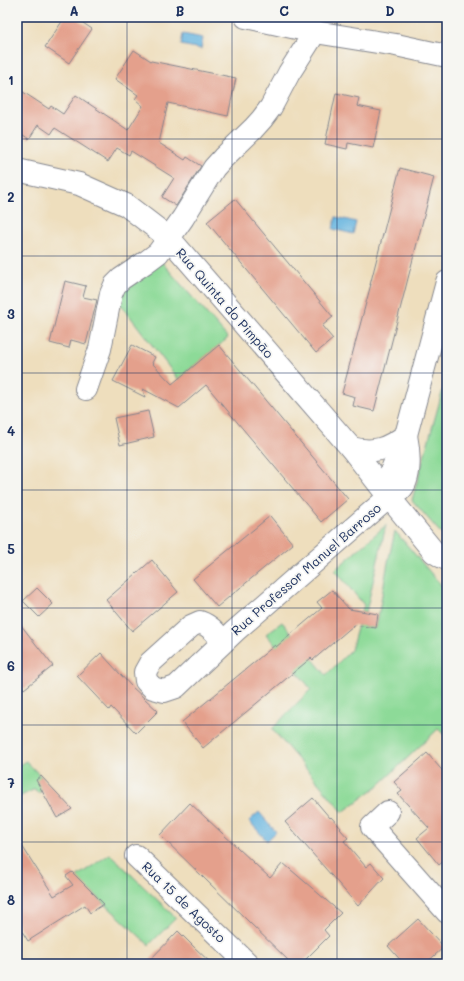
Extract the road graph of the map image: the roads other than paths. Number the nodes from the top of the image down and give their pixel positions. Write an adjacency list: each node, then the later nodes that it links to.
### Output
1 (246, 17): 2 (street)
2 (289, 21): 3 (street)
3 (315, 32): 4 (street); 6 (street)
4 (447, 56)
5 (17, 170): 6 (street, Rua Quinta do Pimpão)
6 (169, 238): 8 (street); 10 (street, Rua Quinta do Pimpão)
7 (447, 282): 9 (street, Rua Professor Manuel Barroso)
8 (86, 389)
9 (406, 435): 10 (street); 11 (street, Rua Professor Manuel Barroso)
10 (351, 448): 11 (street, Rua Quinta do Pimpão)
11 (388, 497): 12 (street, Rua Quinta do Pimpão); 13 (street, Rua Professor Manuel Barroso)
12 (447, 558)
13 (223, 642)
14 (388, 812): 16 (street)
15 (136, 856): 17 (street, Rua 15 de Agosto)
16 (447, 912)
17 (248, 964)

